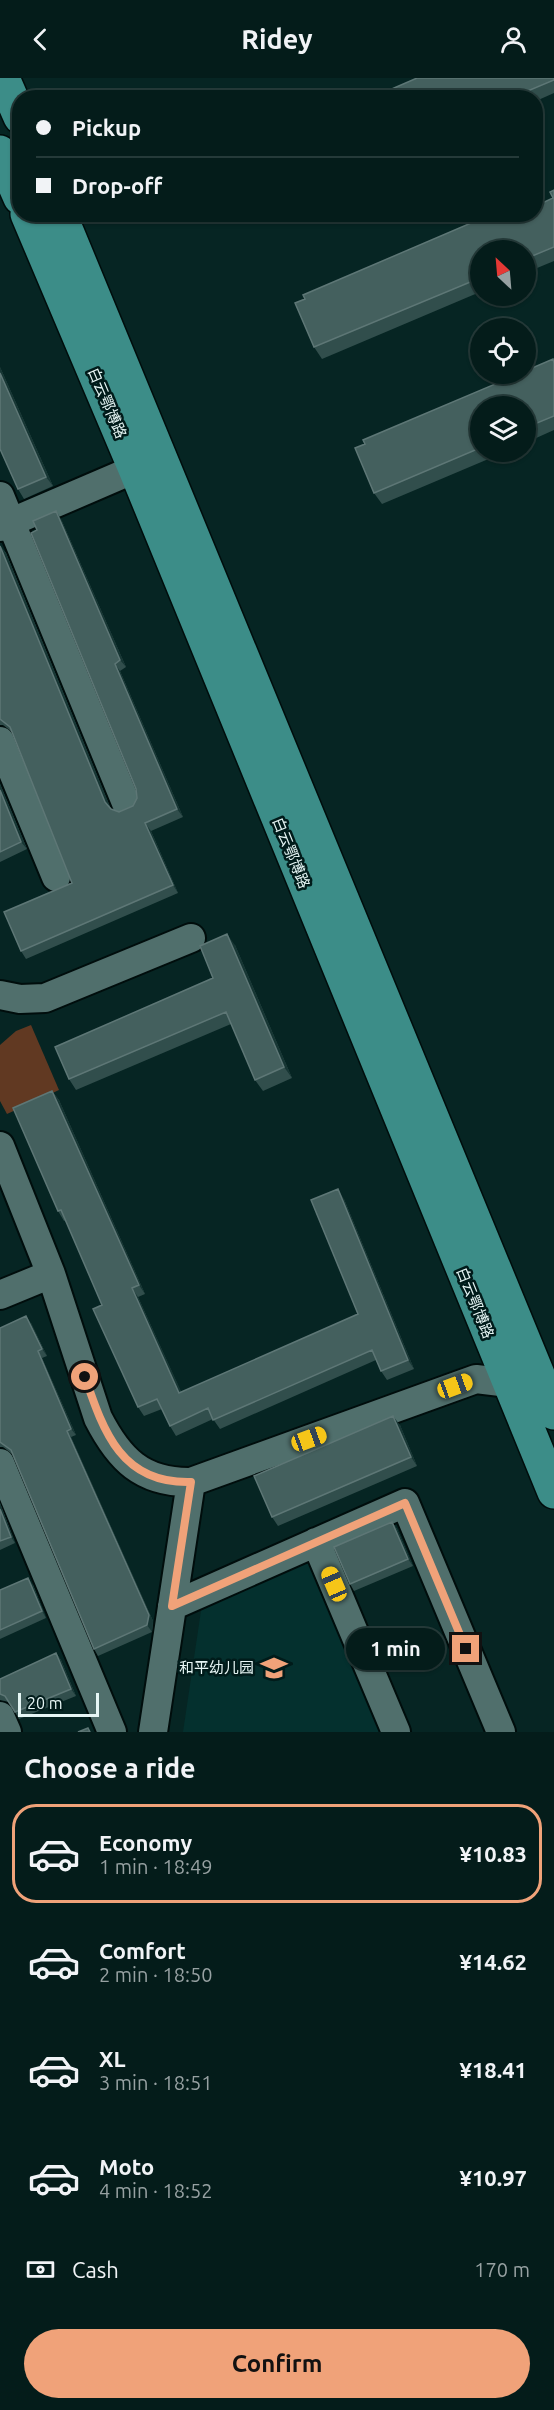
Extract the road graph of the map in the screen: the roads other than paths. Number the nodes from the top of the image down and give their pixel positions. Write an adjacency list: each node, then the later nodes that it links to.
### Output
1 (3, 78): 2 (main road)
2 (12, 99)
3 (0, 152): 4 (main road)
4 (12, 180)
5 (30, 222): 7 (main road, 白云鄂博路)
6 (63, 222): 18 (main road, 白云鄂博路)
7 (135, 469): 9 (street); 19 (main road, 白云鄂博路)
8 (0, 496): 9 (street)
9 (5, 525): 11 (street)
10 (0, 741): 12 (street)
11 (126, 803)
12 (56, 877)
13 (191, 938): 14 (street)
14 (0, 995)
15 (0, 1146): 16 (street)
16 (51, 1274): 17 (street); 22 (street)
17 (0, 1295)
18 (542, 1352): 19 (main road); 20 (main road, 白云鄂博路)
19 (509, 1383): 20 (main road); 22 (street); 23 (main road, 白云鄂博路)
20 (550, 1394)
21 (0, 1463): 28 (street)
22 (191, 1482): 25 (street)
23 (554, 1492)
24 (316, 1542): 25 (street); 30 (street); 31 (street)
25 (172, 1606): 29 (street)
26 (0, 1716): 27 (street)
27 (7, 1732)
28 (112, 1732)
29 (153, 1732)
30 (396, 1732)
31 (501, 1732)

